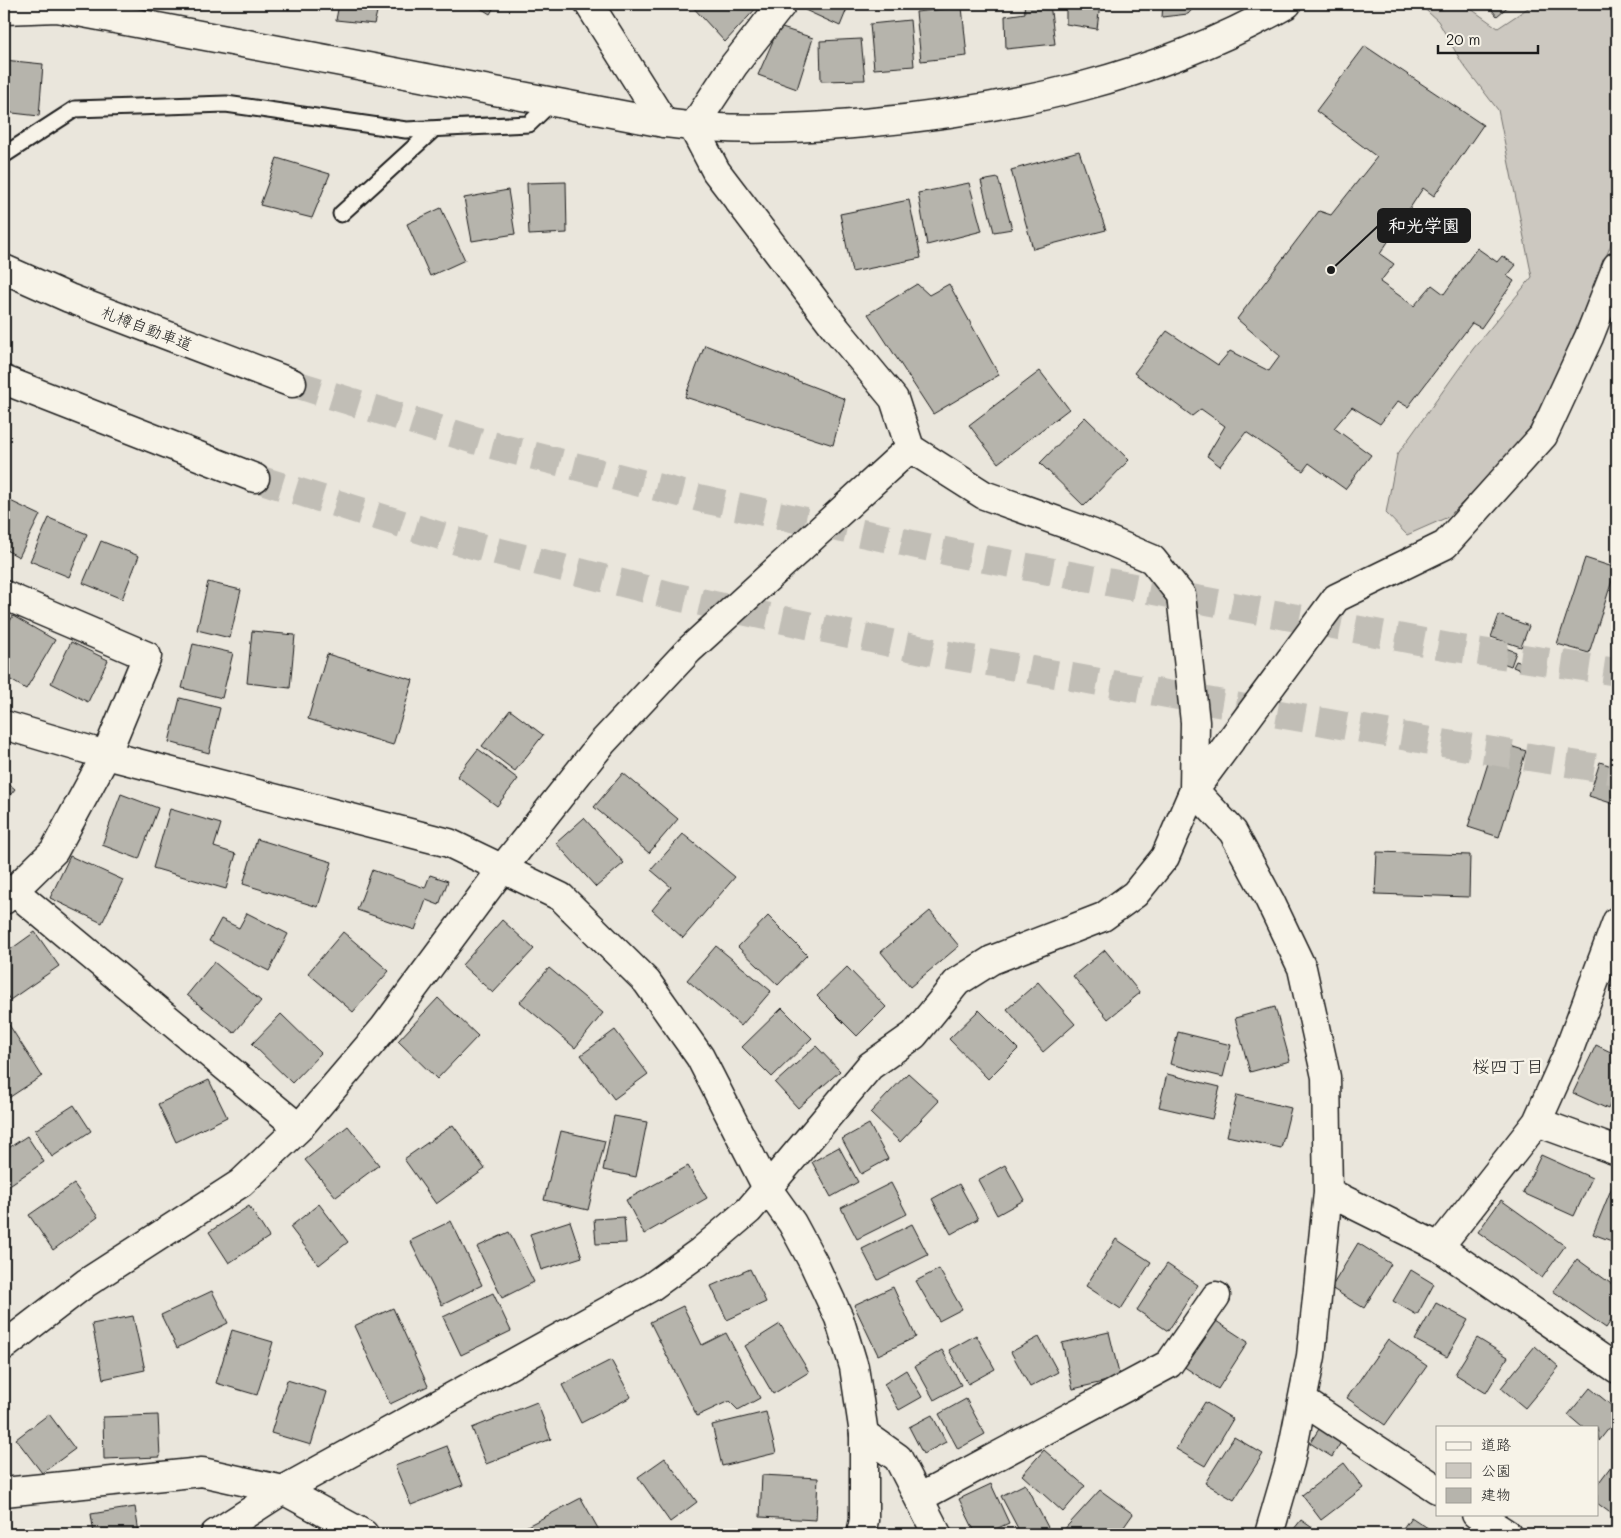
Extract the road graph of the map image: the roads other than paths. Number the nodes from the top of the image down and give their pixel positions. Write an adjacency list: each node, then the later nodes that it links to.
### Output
1 (589, 4): 7 (main road)
2 (782, 4): 8 (main road)
3 (1287, 4): 5 (main road)
4 (4, 10): 6 (main road)
5 (1250, 15): 8 (main road)
6 (552, 102): 7 (main road); 9 (lane)
7 (664, 123): 8 (main road)
8 (693, 127): 16 (main road)
9 (434, 128): 10 (lane); 11 (lane)
10 (4, 155)
11 (341, 214)
12 (1617, 266): 21 (main road)
13 (4, 269): 15 (main road, 札樽自動車道)
14 (4, 380): 17 (main road)
15 (292, 383)
16 (910, 448): 21 (main road); 22 (main road)
17 (255, 478)
18 (4, 595): 20 (main road)
19 (4, 725): 20 (main road)
20 (106, 755): 22 (main road); 23 (main road)
21 (1194, 790): 28 (main road); 29 (main road)
22 (502, 869): 26 (main road); 28 (main road)
23 (9, 895): 26 (main road)
24 (1615, 937): 25 (main road)
25 (1537, 1122): 27 (main road); 30 (main road)
26 (299, 1128): 32 (main road)
27 (1617, 1151)
28 (767, 1188): 35 (main road); 37 (main road)
29 (1328, 1192): 30 (main road); 34 (main road)
30 (1439, 1247): 33 (main road)
31 (1216, 1296): 39 (main road)
32 (4, 1346)
33 (1617, 1369)
34 (1302, 1401): 36 (main road); 45 (main road)
35 (864, 1434): 39 (main road); 43 (main road)
36 (1436, 1488)
37 (282, 1490): 38 (main road); 41 (main road); 42 (main road)
38 (4, 1492)
39 (919, 1498): 44 (main road)
40 (1479, 1516): 46 (main road)
41 (215, 1534)
42 (364, 1534)
43 (861, 1534)
44 (937, 1534)
45 (1269, 1534)
46 (1507, 1534)

